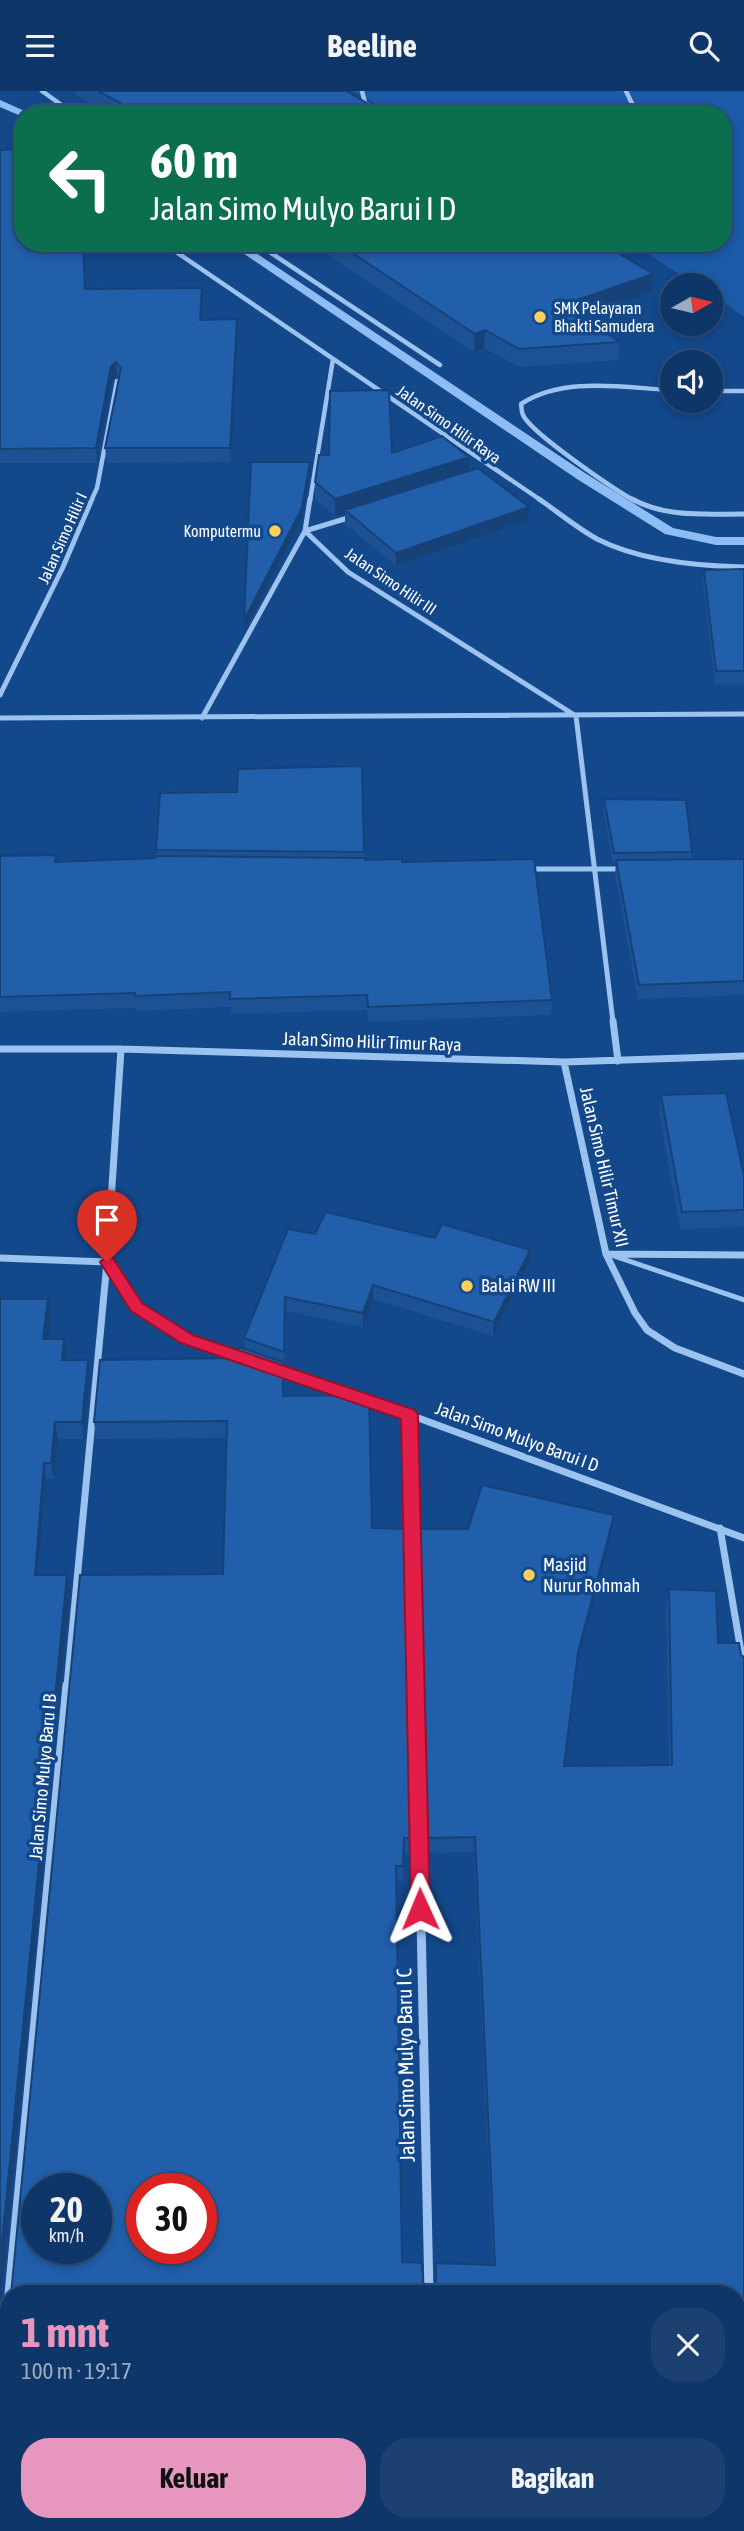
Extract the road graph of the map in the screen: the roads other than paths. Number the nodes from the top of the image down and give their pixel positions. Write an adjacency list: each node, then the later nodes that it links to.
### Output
1 (42, 91): 2 (street)
2 (61, 105)
3 (176, 252): 5 (street, Jalan Simo Hilir Raya)
4 (270, 252): 6 (street)
5 (333, 359): 11 (street, Jalan Simo Hilir Raya); 15 (street)
6 (440, 365)
7 (117, 381): 17 (street, Jalan Simo Hilir I)
8 (660, 390): 13 (street)
9 (723, 391): 10 (street)
10 (744, 391)
11 (495, 471): 12 (street); 16 (street, Jalan Simo Hilir Raya)
12 (482, 475)
13 (744, 514)
14 (356, 515): 15 (street)
15 (305, 531): 19 (street, Jalan Simo Hilir III); 21 (street)
16 (744, 567)
17 (0, 695)
18 (744, 714): 19 (street)
19 (576, 716): 21 (street); 23 (street)
20 (0, 718): 21 (street)
21 (202, 718)
22 (525, 869): 23 (street)
23 (594, 869): 24 (street); 28 (street)
24 (635, 869)
25 (0, 1049): 26 (street, Jalan Simo Hilir Timur Raya)
26 (121, 1049): 29 (street, Jalan Simo Hilir Timur Raya); 33 (street, Jalan Simo Mulyo Baru I B)
27 (744, 1056): 28 (street, Jalan Simo Hilir Timur Raya)
28 (618, 1061): 29 (street, Jalan Simo Hilir Timur Raya)
29 (564, 1062): 30 (street, Jalan Simo Hilir Timur XII)
30 (606, 1254): 31 (street); 34 (lane); 37 (street, Jalan Simo Hilir Timur XII)
31 (744, 1255)
32 (0, 1258): 33 (street)
33 (107, 1262): 35 (street); 42 (street, Jalan Simo Mulyo Baru I B)
34 (744, 1300)
35 (252, 1361)
36 (265, 1366): 38 (street, Jalan Simo Mulyo Barui I D)
37 (744, 1374)
38 (410, 1415): 39 (street, Jalan Simo Mulyo Barui I D); 43 (street, Jalan Simo Mulyo Baru I C)
39 (720, 1528): 40 (street, Jalan Simo Mulyo Barui I D); 41 (street)
40 (744, 1538)
41 (744, 1669)
42 (10, 2285)
43 (429, 2285)

